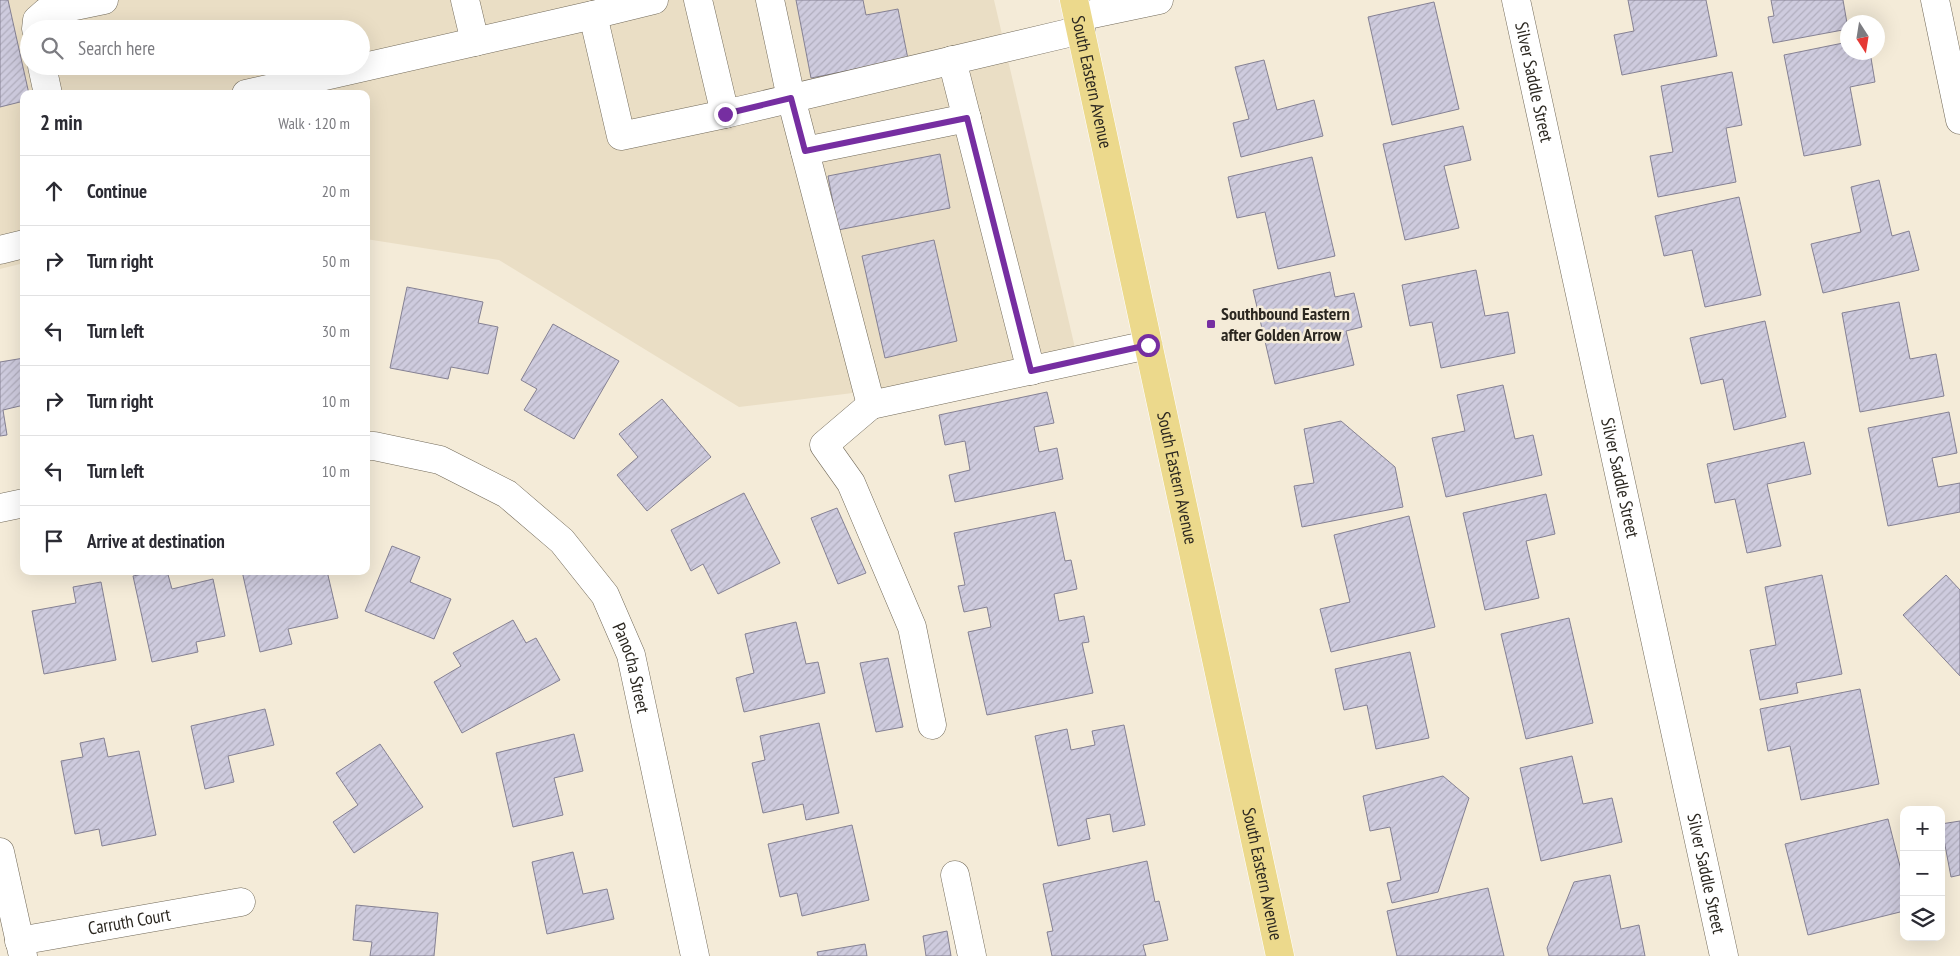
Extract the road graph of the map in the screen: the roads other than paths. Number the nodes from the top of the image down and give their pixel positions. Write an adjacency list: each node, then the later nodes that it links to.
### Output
1 (104, 0): 11 (street)
2 (466, 0): 12 (street)
3 (654, 0): 9 (street)
4 (698, 0): 20 (street)
5 (770, 0): 19 (street)
6 (1158, 0): 10 (street)
7 (1516, 0): 40 (street, Silver Saddle Street)
8 (1934, 0): 22 (street)
9 (594, 15): 12 (street); 20 (street)
10 (1078, 16): 13 (street); 26 (main road, South Eastern Avenue)
11 (37, 20)
12 (475, 42): 14 (street)
13 (952, 60): 19 (street); 21 (street)
14 (370, 66)
15 (44, 75): 17 (street)
16 (330, 75): 18 (street)
17 (47, 90)
18 (264, 90)
19 (791, 98): 20 (street); 23 (street)
20 (725, 114)
21 (967, 118): 23 (street); 27 (street)
22 (1960, 120)
23 (805, 151): 28 (street)
24 (20, 245): 25 (street)
25 (0, 250)
26 (1148, 345): 27 (street); 39 (main road, South Eastern Avenue)
27 (1031, 371): 28 (street)
28 (871, 405): 32 (street)
29 (370, 446): 37 (street, Panocha Street)
30 (20, 504): 31 (street)
31 (0, 508)
32 (932, 725)
33 (0, 852): 36 (street)
34 (955, 875): 38 (street)
35 (241, 902): 36 (street, Carruth Court)
36 (21, 948)
37 (695, 956)
38 (972, 956)
39 (1280, 956)
40 (1724, 956)

